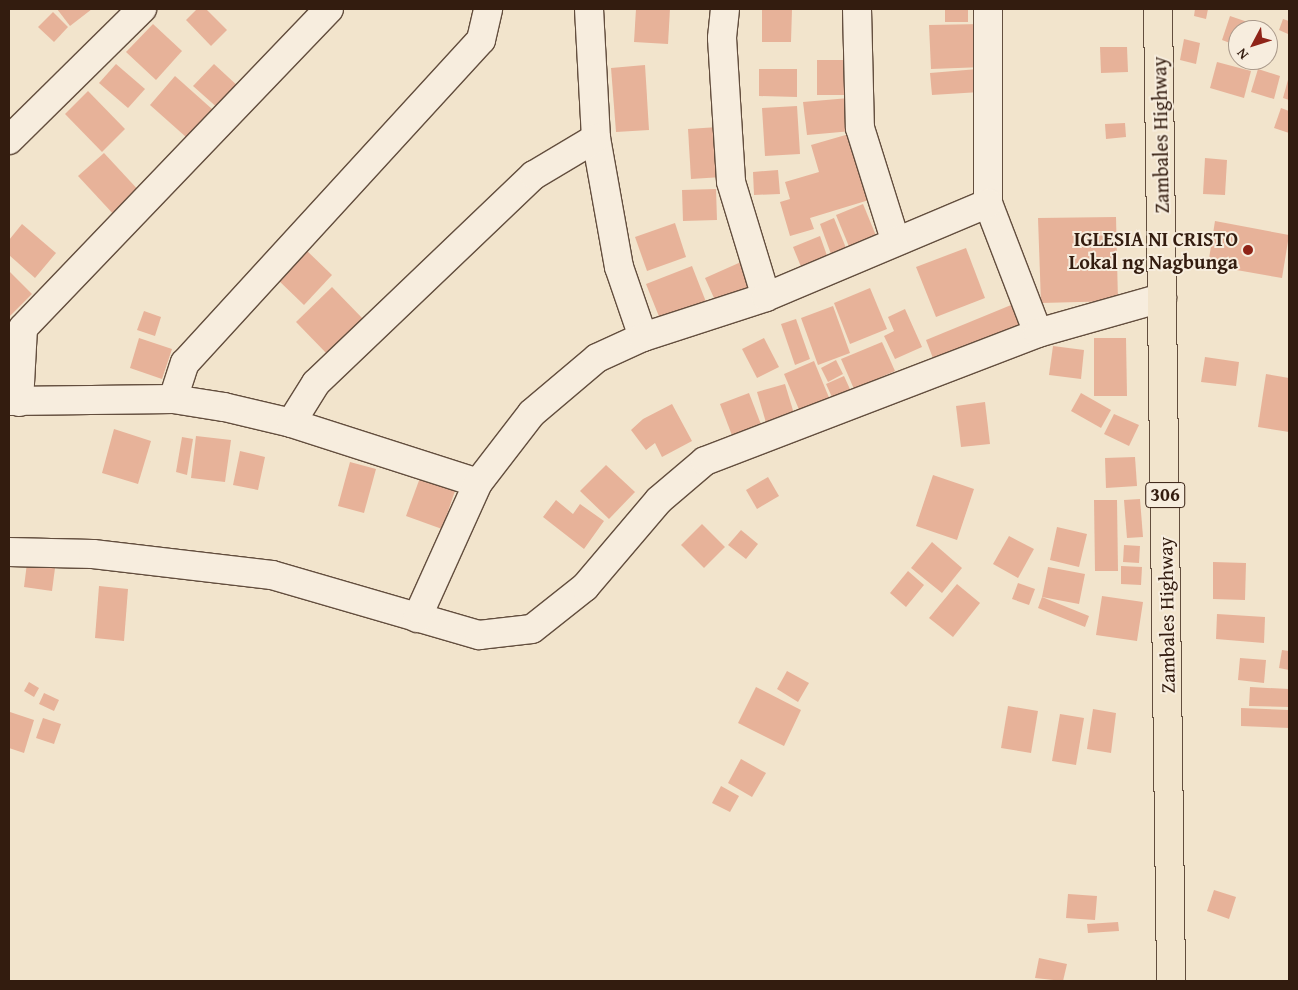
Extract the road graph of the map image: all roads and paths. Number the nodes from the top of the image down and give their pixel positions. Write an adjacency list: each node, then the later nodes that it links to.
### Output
1 (142, 9): 10 (street)
2 (328, 9): 18 (street)
3 (488, 9): 17 (street)
4 (589, 9): 9 (street)
5 (725, 9): 13 (street)
6 (856, 9): 12 (street)
7 (988, 9): 11 (street)
8 (1158, 9): 14 (main road, Zambales Highway / 306)
9 (596, 138): 16 (street); 19 (street)
10 (9, 140)
11 (988, 204): 12 (street); 15 (street)
12 (895, 240): 13 (street)
13 (766, 297): 16 (street)
14 (1162, 298): 15 (street); 23 (main road, Zambales Highway / 306)
15 (1038, 333): 22 (street)
16 (643, 337): 20 (street)
17 (173, 399): 18 (street); 19 (street)
18 (14, 401)
19 (291, 422): 20 (street)
20 (478, 483): 22 (street)
21 (9, 552): 22 (street)
22 (417, 618)
23 (1171, 981)

